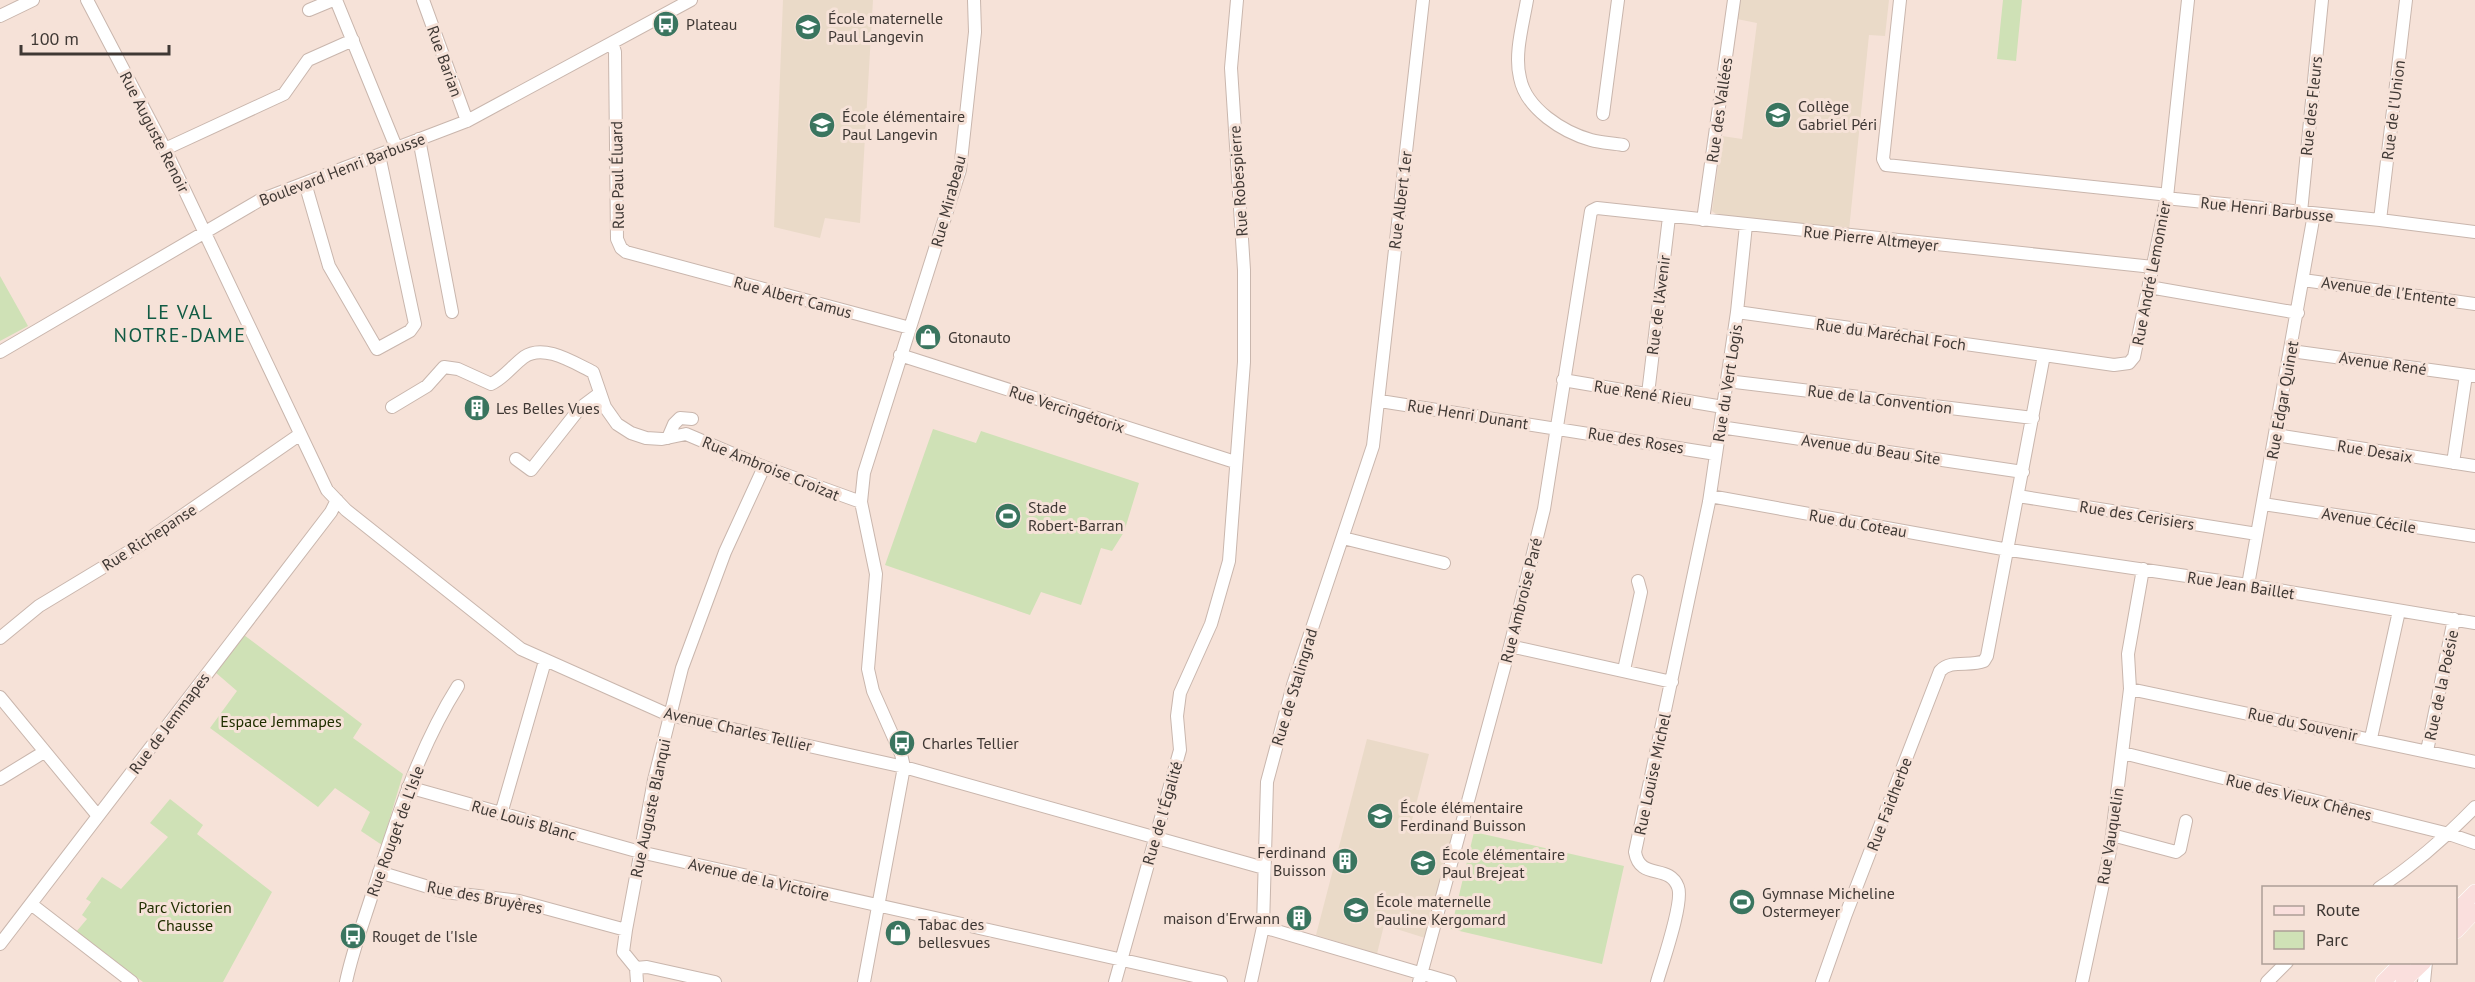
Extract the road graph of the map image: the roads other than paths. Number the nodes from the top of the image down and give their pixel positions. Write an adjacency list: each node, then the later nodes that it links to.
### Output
1 (33, 0): 17 (street)
2 (87, 0): 25 (street, Rue Auguste Renoir)
3 (335, 0): 16 (street); 18 (street)
4 (423, 0): 21 (street, Rue Barian)
5 (692, 0): 19 (street, Boulevard Henri Barbusse)
6 (974, 0): 46 (street, Rue Mirabeau)
7 (1237, 0): 51 (street, Rue Robespierre)
8 (1423, 0): 57 (street, Rue Albert 1er)
9 (1527, 0): 23 (street)
10 (1618, 0): 20 (street)
11 (1734, 0): 33 (street, Rue des Vallées)
12 (1900, 0): 28 (street, Rue Henri Barbusse)
13 (2188, 0): 28 (street, Rue André Lemonnier)
14 (2322, 0): 30 (street, Rue des Fleurs)
15 (2406, 0): 34 (street, Rue de l'Union)
16 (309, 10)
17 (0, 16)
18 (353, 40): 24 (street); 25 (street)
19 (612, 44): 21 (street, Boulevard Henri Barbusse); 38 (street, Rue Paul Éluard)
20 (1603, 114)
21 (467, 121): 22 (street, Boulevard Henri Barbusse)
22 (419, 139): 24 (street, Boulevard Henri Barbusse); 43 (street)
23 (1623, 145)
24 (396, 147): 26 (street, Boulevard Henri Barbusse)
25 (165, 149): 36 (street, Rue Auguste Renoir)
26 (379, 154): 27 (street, Boulevard Henri Barbusse); 27 (street)
27 (304, 183): 36 (street, Boulevard Henri Barbusse)
28 (2167, 197): 30 (street, Rue Henri Barbusse); 39 (street, Rue André Lemonnier)
29 (1591, 211): 32 (street, Rue Pierre Altmeyer); 53 (street, Rue Ambroise Paré)
30 (2301, 213): 31 (street, Rue Henri Barbusse)
31 (2314, 214): 34 (street, Rue Henri Barbusse); 40 (street, Rue Edgar Quinet)
32 (1668, 217): 33 (street, Rue Pierre Altmeyer); 56 (street, Rue de l'Avenir)
33 (1703, 220): 35 (street, Rue Pierre Altmeyer)
34 (2380, 220): 37 (street, Rue Henri Barbusse)
35 (1746, 225): 39 (street, Rue Pierre Altmeyer); 44 (street, Rue du Vert Logis)
36 (204, 232): 48 (street, Boulevard Henri Barbusse); 64 (street, Rue Auguste Renoir)
37 (2475, 232)
38 (677, 265): 46 (street, Rue Albert Camus)
39 (2152, 267): 41 (street, Rue André Lemonnier)
40 (2303, 279): 42 (street, Avenue de l'Entente); 45 (street, Rue Edgar Quinet)
41 (2149, 287): 45 (street); 50 (street, Rue André Lemonnier)
42 (2475, 303)
43 (452, 312)
44 (1737, 312): 50 (street, Rue du Maréchal Foch); 54 (street, Rue du Vert Logis)
45 (2298, 313): 47 (street, Rue Edgar Quinet)
46 (910, 328): 49 (street, Rue Mirabeau)
47 (2291, 351): 52 (street, Avenue René); 65 (street, Rue Edgar Quinet)
48 (0, 352)
49 (900, 355): 69 (street, Rue Vercingétorix); 77 (street, Rue Mirabeau)
50 (2044, 355): 60 (street)
51 (1244, 362): 69 (street, Rue de l'Égalité)
52 (2471, 376): 70 (street)
53 (1563, 380): 56 (street, Rue René Rieu); 62 (street, Rue Ambroise Paré)
54 (1727, 381): 59 (street, Rue du Vert Logis); 60 (street, Rue de la Convention)
55 (600, 393): 58 (street, Rue Ambroise Croizat); 66 (street, Rue Ambroise Croizat); 68 (street)
56 (1648, 394): 59 (street, Rue René Rieu)
57 (1380, 400): 62 (street, Rue Henri Dunant); 81 (street, Rue de Stalingrad)
58 (392, 407)
59 (1723, 407): 63 (street, Rue du Vert Logis)
60 (2033, 418): 73 (street)
61 (692, 419): 66 (street)
62 (1556, 427): 67 (street, Rue des Roses); 92 (street, Rue Ambroise Paré)
63 (1720, 427): 67 (street, Rue du Vert Logis); 73 (street, Avenue du Beau Site)
64 (299, 435): 76 (street, Avenue Charles Tellier); 91 (street, Rue Richepanse)
65 (2276, 435): 70 (street, Rue Desaix); 78 (street, Rue Edgar Quinet)
66 (668, 438): 72 (street, Rue Ambroise Croizat)
67 (1716, 454): 74 (street, Rue du Vert Logis)
68 (516, 459)
69 (1235, 462): 114 (street, Rue de l'Égalité)
70 (2453, 463): 71 (street, Rue Desaix)
71 (2475, 466)
72 (765, 467): 77 (street, Rue Ambroise Croizat); 99 (street, Rue Auguste Blanqui)
73 (2023, 472): 75 (street)
74 (1710, 496): 82 (street, Rue du Vert Logis); 83 (street, Rue du Coteau)
75 (2018, 496): 79 (street, Rue des Cerisiers); 83 (street)
76 (337, 500): 93 (street, Avenue Charles Tellier); 110 (street, Rue de Jemmapes)
77 (861, 502): 105 (street, Rue Mirabeau)
78 (2263, 504): 79 (street, Rue Edgar Quinet); 80 (street, Avenue Cécile)
79 (2257, 534): 87 (street, Rue Edgar Quinet)
80 (2475, 536)
81 (1343, 538): 84 (street); 117 (street, Rue de Stalingrad)
82 (1701, 540): 95 (street, Rue Louise Michel)
83 (2006, 550): 85 (street, Rue Jean Baillet); 146 (street, Rue Faidherbe)
84 (1444, 563)
85 (2143, 569): 87 (street, Rue Jean Baillet); 97 (street, Rue Vauquelin)
86 (1638, 581): 94 (street)
87 (2248, 585): 88 (street, Rue Jean Baillet)
88 (2399, 611): 89 (street, Rue Jean Baillet); 100 (street)
89 (2454, 619): 90 (street, Rue Jean Baillet); 101 (street, Rue de la Poésie)
90 (2475, 623)
91 (0, 638)
92 (1510, 646): 94 (street); 135 (street, Rue Ambroise Paré)
93 (545, 661): 99 (street, Avenue Charles Tellier); 109 (street)
94 (1624, 670): 95 (street)
95 (1672, 682): 145 (street, Rue Louise Michel)
96 (458, 686): 107 (street, Rue Rouget de L'Isle)
97 (2130, 689): 100 (street, Rue du Souvenir); 103 (street, Rue Vauquelin)
98 (0, 697): 102 (street)
99 (669, 715): 105 (street, Avenue Charles Tellier); 116 (street, Rue Auguste Blanqui)
100 (2371, 738): 101 (street, Rue du Souvenir)
101 (2427, 751): 104 (street, Rue du Souvenir)
102 (44, 752): 106 (street); 110 (street)
103 (2123, 753): 112 (street, Rue des Vieux Chênes); 113 (street, Rue Vauquelin)
104 (2475, 762)
105 (904, 767): 114 (street, Avenue Charles Tellier); 122 (street)
106 (0, 779)
107 (408, 787): 109 (street, Rue Louis Blanc); 118 (street, Rue Rouget de L'Isle)
108 (2475, 807): 112 (street)
109 (501, 814): 116 (street, Rue Louis Blanc)
110 (98, 816): 121 (street, Rue de Jemmapes)
111 (2186, 821): 113 (street)
112 (2449, 834): 115 (street, Rue des Vieux Chênes); 119 (street)
113 (2112, 835): 147 (street, Rue Vauquelin)
114 (1155, 838): 117 (street, Avenue Charles Tellier); 129 (street, Rue de l'Égalité)
115 (2475, 843)
116 (640, 852): 122 (street, Avenue de la Victoire); 126 (street, Rue Auguste Blanqui)
117 (1264, 868): 125 (street, Rue de Stalingrad)
118 (379, 872): 126 (street, Rue des Bruyères); 137 (street, Rue Rouget de L'Isle)
119 (2382, 886)
120 (2475, 892): 123 (main road)
121 (31, 904): 128 (street, Rue de Jemmapes); 136 (street)
122 (879, 905): 129 (street, Avenue de la Victoire); 140 (street)
123 (2457, 910)
124 (2475, 911): 127 (main road)
125 (1263, 927): 135 (street); 143 (street, Rue de Stalingrad)
126 (626, 930): 134 (street, Rue Auguste Blanqui)
127 (2457, 930)
128 (0, 945)
129 (1120, 959): 141 (street, Rue de l'Égalité); 142 (street)
130 (2286, 964): 148 (street)
131 (2402, 964): 149 (main road)
132 (2424, 964): 150 (main road)
133 (2425, 964): 151 (street)
134 (636, 968): 138 (street, Rue Auguste Blanqui); 139 (street)
135 (1420, 978): 144 (street)
136 (132, 982)
137 (346, 982)
138 (637, 982)
139 (715, 982)
140 (864, 982)
141 (1115, 982)
142 (1221, 982)
143 (1251, 982)
144 (1450, 982)
145 (1657, 982)
146 (1822, 982)
147 (2082, 982)
148 (2267, 982)
149 (2383, 982)
150 (2403, 982)
151 (2424, 982)

